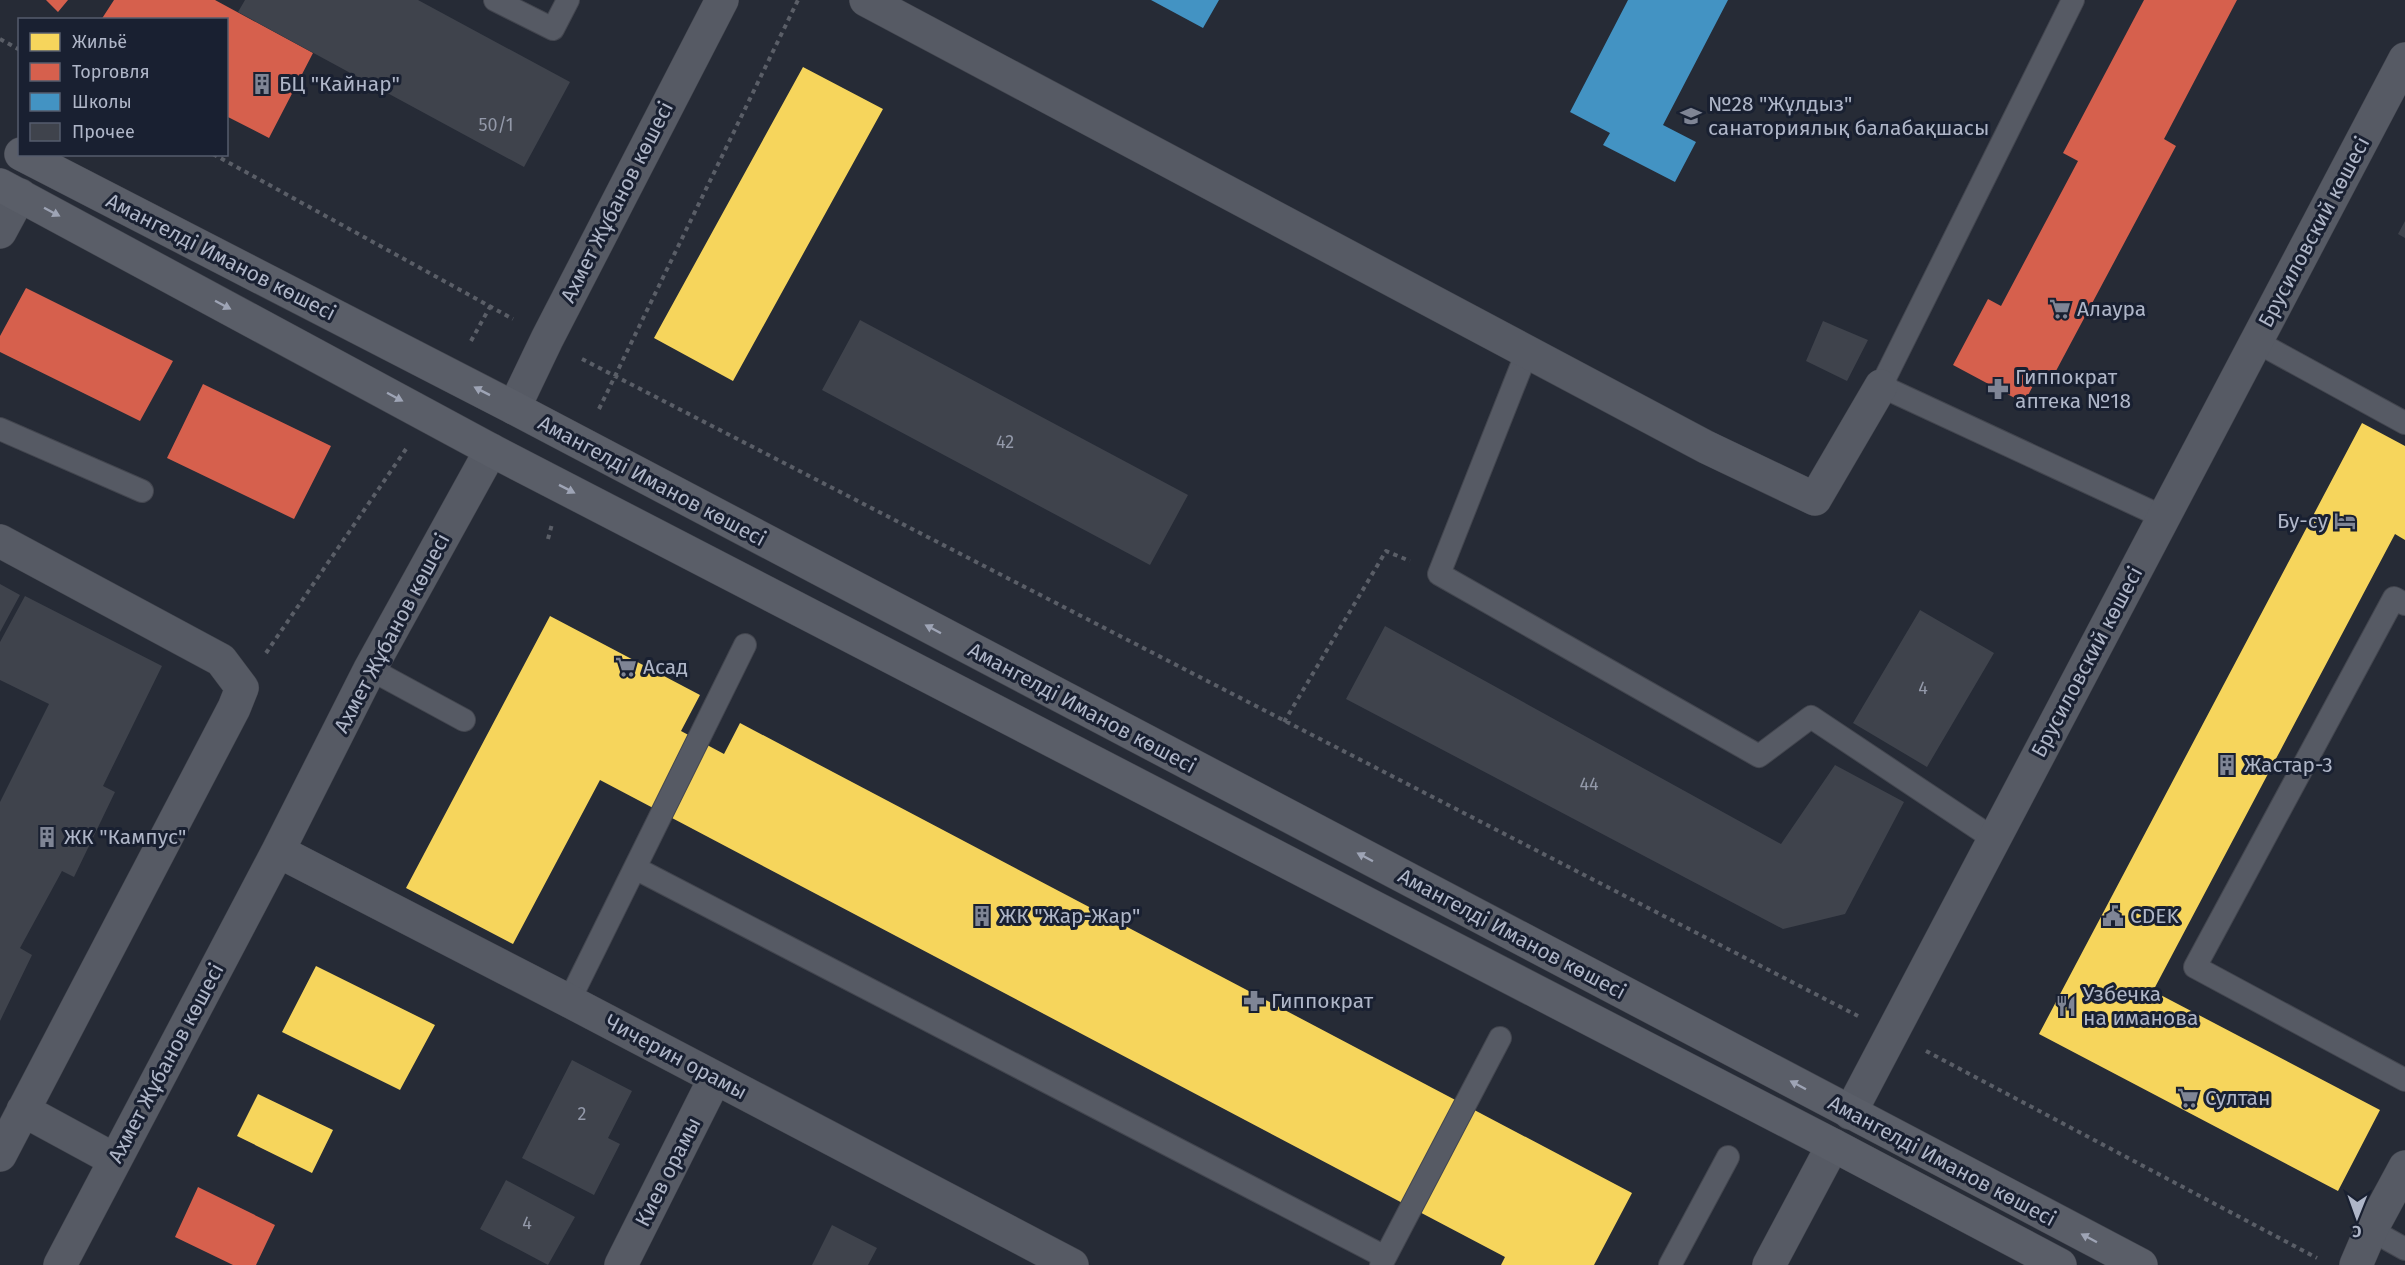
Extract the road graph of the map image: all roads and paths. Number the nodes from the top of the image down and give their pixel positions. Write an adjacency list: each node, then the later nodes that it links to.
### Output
1 (495, 0): 2 (lane)
2 (568, 0)
3 (722, 0): 21 (street, Ахмет Жұбанов көшесі)
4 (798, 0): 19 (path)
5 (866, 0): 18 (street)
6 (2073, 0): 20 (lane)
7 (0, 39): 8 (path)
8 (18, 49)
9 (2405, 59): 17 (street, Брусиловский көшесі)
10 (0, 144): 11 (main road, Амангелді Иманов көшесі)
11 (18, 153)
12 (24, 156): 21 (main road, Амангелді Иманов көшесі, one-way to 12)
13 (217, 156): 16 (path)
14 (10, 190): 15 (street); 22 (main road, Амангелді Иманов көшесі, one-way to 22)
15 (0, 232)
16 (491, 305)
17 (2257, 342): 23 (lane); 29 (street, Брусиловский көшесі)
18 (1527, 352): 20 (street); 32 (lane)
19 (614, 378): 25 (path); 38 (path)
20 (1881, 386): 29 (lane)
21 (514, 408): 25 (main road, Амангелді Иманов көшесі); 26 (main road, Ахмет Жұбанов көшесі)
22 (429, 416): 26 (main road, Амангелді Иманов көшесі); 36 (path)
23 (2405, 423)
24 (0, 429): 28 (lane)
25 (582, 444): 48 (main road, Амангелді Иманов көшесі, one-way to 25)
26 (491, 450): 27 (main road, Амангелді Иманов көшесі); 35 (street, Ахмет Жұбанов көшесі)
27 (562, 487): 30 (path); 49 (main road, Амангелді Иманов көшесі, one-way to 49)
28 (142, 491)
29 (2163, 518): 39 (street, Брусиловский көшесі)
30 (548, 539)
31 (0, 541): 36 (street)
32 (1439, 574): 38 (path); 39 (lane)
33 (2405, 604): 46 (lane)
34 (745, 645): 41 (lane)
35 (370, 669): 37 (lane); 40 (street, Ахмет Жұбанов көшесі)
36 (242, 688): 47 (street)
37 (464, 720)
38 (1284, 722): 43 (path)
39 (1994, 839): 43 (street, Брусиловский көшесі)
40 (278, 851): 42 (street, Чичерин орамы); 52 (street, Ахмет Жұбанов көшесі)
41 (635, 868): 42 (lane); 57 (lane)
42 (569, 1000): 45 (street, Чичерин орамы)
43 (1892, 1033): 48 (street, Брусиловский көшесі); 56 (path)
44 (1500, 1038): 57 (lane)
45 (715, 1078): 59 (street, Киев орамы); 60 (street, Чичерин орамы)
46 (2405, 1080)
47 (23, 1110): 50 (street); 52 (street)
48 (1850, 1113): 49 (main road, Брусиловский көшесі); 64 (main road, Амангелді Иманов көшесі, one-way to 48)
49 (1833, 1145): 62 (street, Брусиловский көшесі); 63 (main road, Амангелді Иманов көшесі)
50 (0, 1155)
51 (1728, 1157): 61 (lane)
52 (116, 1160): 58 (street, Ахмет Жұбанов көшесі)
53 (2405, 1167): 54 (street)
54 (2371, 1230): 55 (lane); 65 (street)
55 (2405, 1249)
56 (2321, 1260)
57 (1383, 1261)
58 (60, 1265)
59 (621, 1265)
60 (1072, 1265)
61 (1670, 1265)
62 (1769, 1265)
63 (2060, 1265)
64 (2141, 1265)
65 (2356, 1265)

